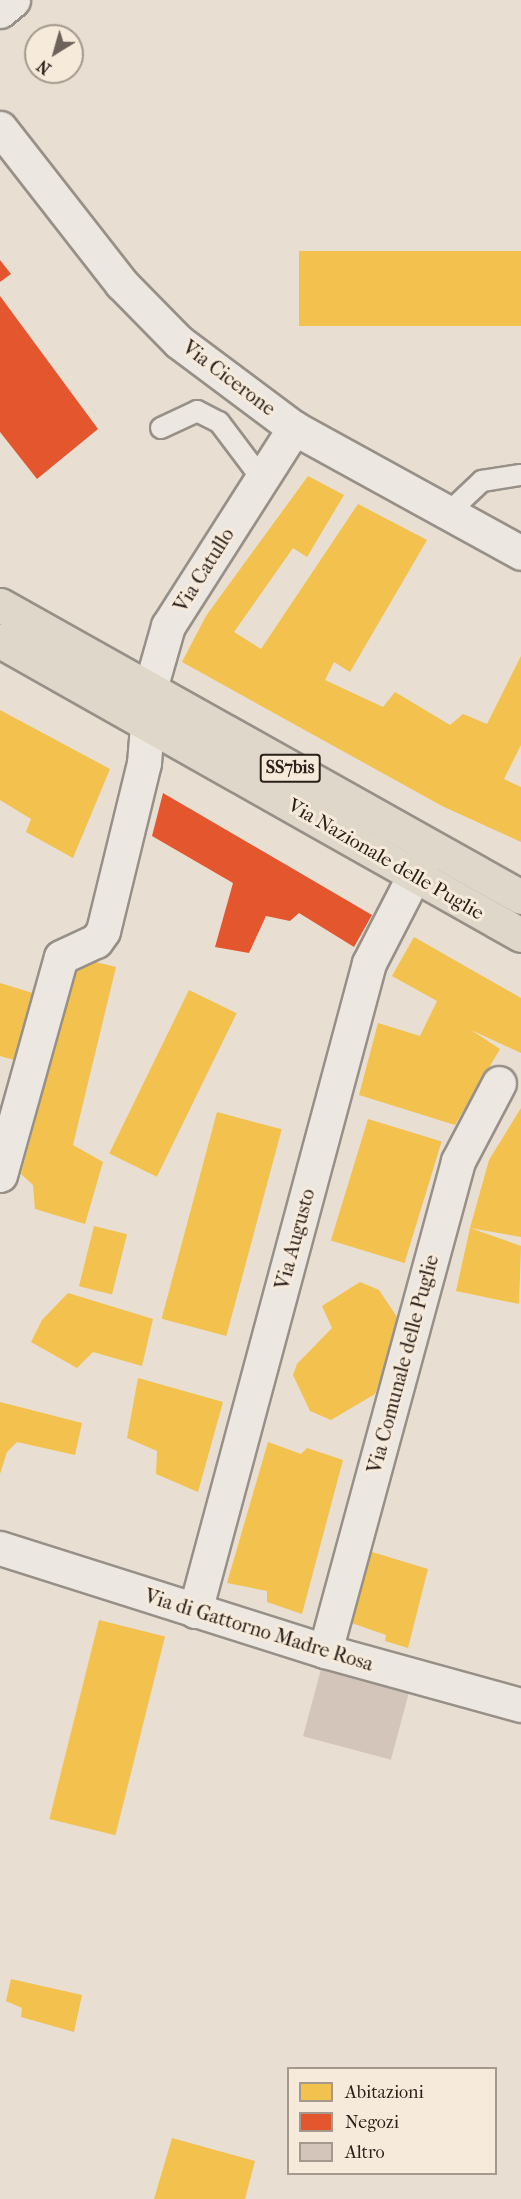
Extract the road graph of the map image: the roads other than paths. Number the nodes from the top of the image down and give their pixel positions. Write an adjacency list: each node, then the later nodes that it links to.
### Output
1 (13, 0): 2 (street)
2 (0, 11)
3 (0, 128): 5 (street, Via Cicerone)
4 (161, 428): 7 (lane)
5 (294, 428): 7 (street, Via Catullo); 8 (street, Via Cicerone)
6 (521, 476): 8 (lane)
7 (261, 479): 12 (street, Via Catullo)
8 (448, 513): 9 (street, Via Cicerone)
9 (521, 553)
10 (0, 605): 12 (main road, Via Nazionale delle Puglie / SS7bis)
11 (0, 641): 13 (main road, Via Nazionale delle Puglie / SS7bis)
12 (150, 689): 13 (street, Via Catullo); 14 (main road, Via Nazionale delle Puglie / SS7bis)
13 (150, 725): 15 (main road, Via Nazionale delle Puglie / SS7bis); 19 (street, Via Catullo)
14 (430, 846): 15 (street); 16 (main road, Via Nazionale delle Puglie / SS7bis)
15 (414, 875): 17 (main road, Via Nazionale delle Puglie / SS7bis); 21 (street, Via Augusto)
16 (521, 897)
17 (521, 935)
18 (499, 1083): 22 (street, Via Comunale delle Puglie)
19 (0, 1175)
20 (0, 1548): 21 (street, Via di Gattorno Madre Rosa)
21 (195, 1611): 22 (street, Via di Gattorno Madre Rosa)
22 (325, 1651): 23 (street, Via di Gattorno Madre Rosa)
23 (521, 1705)

